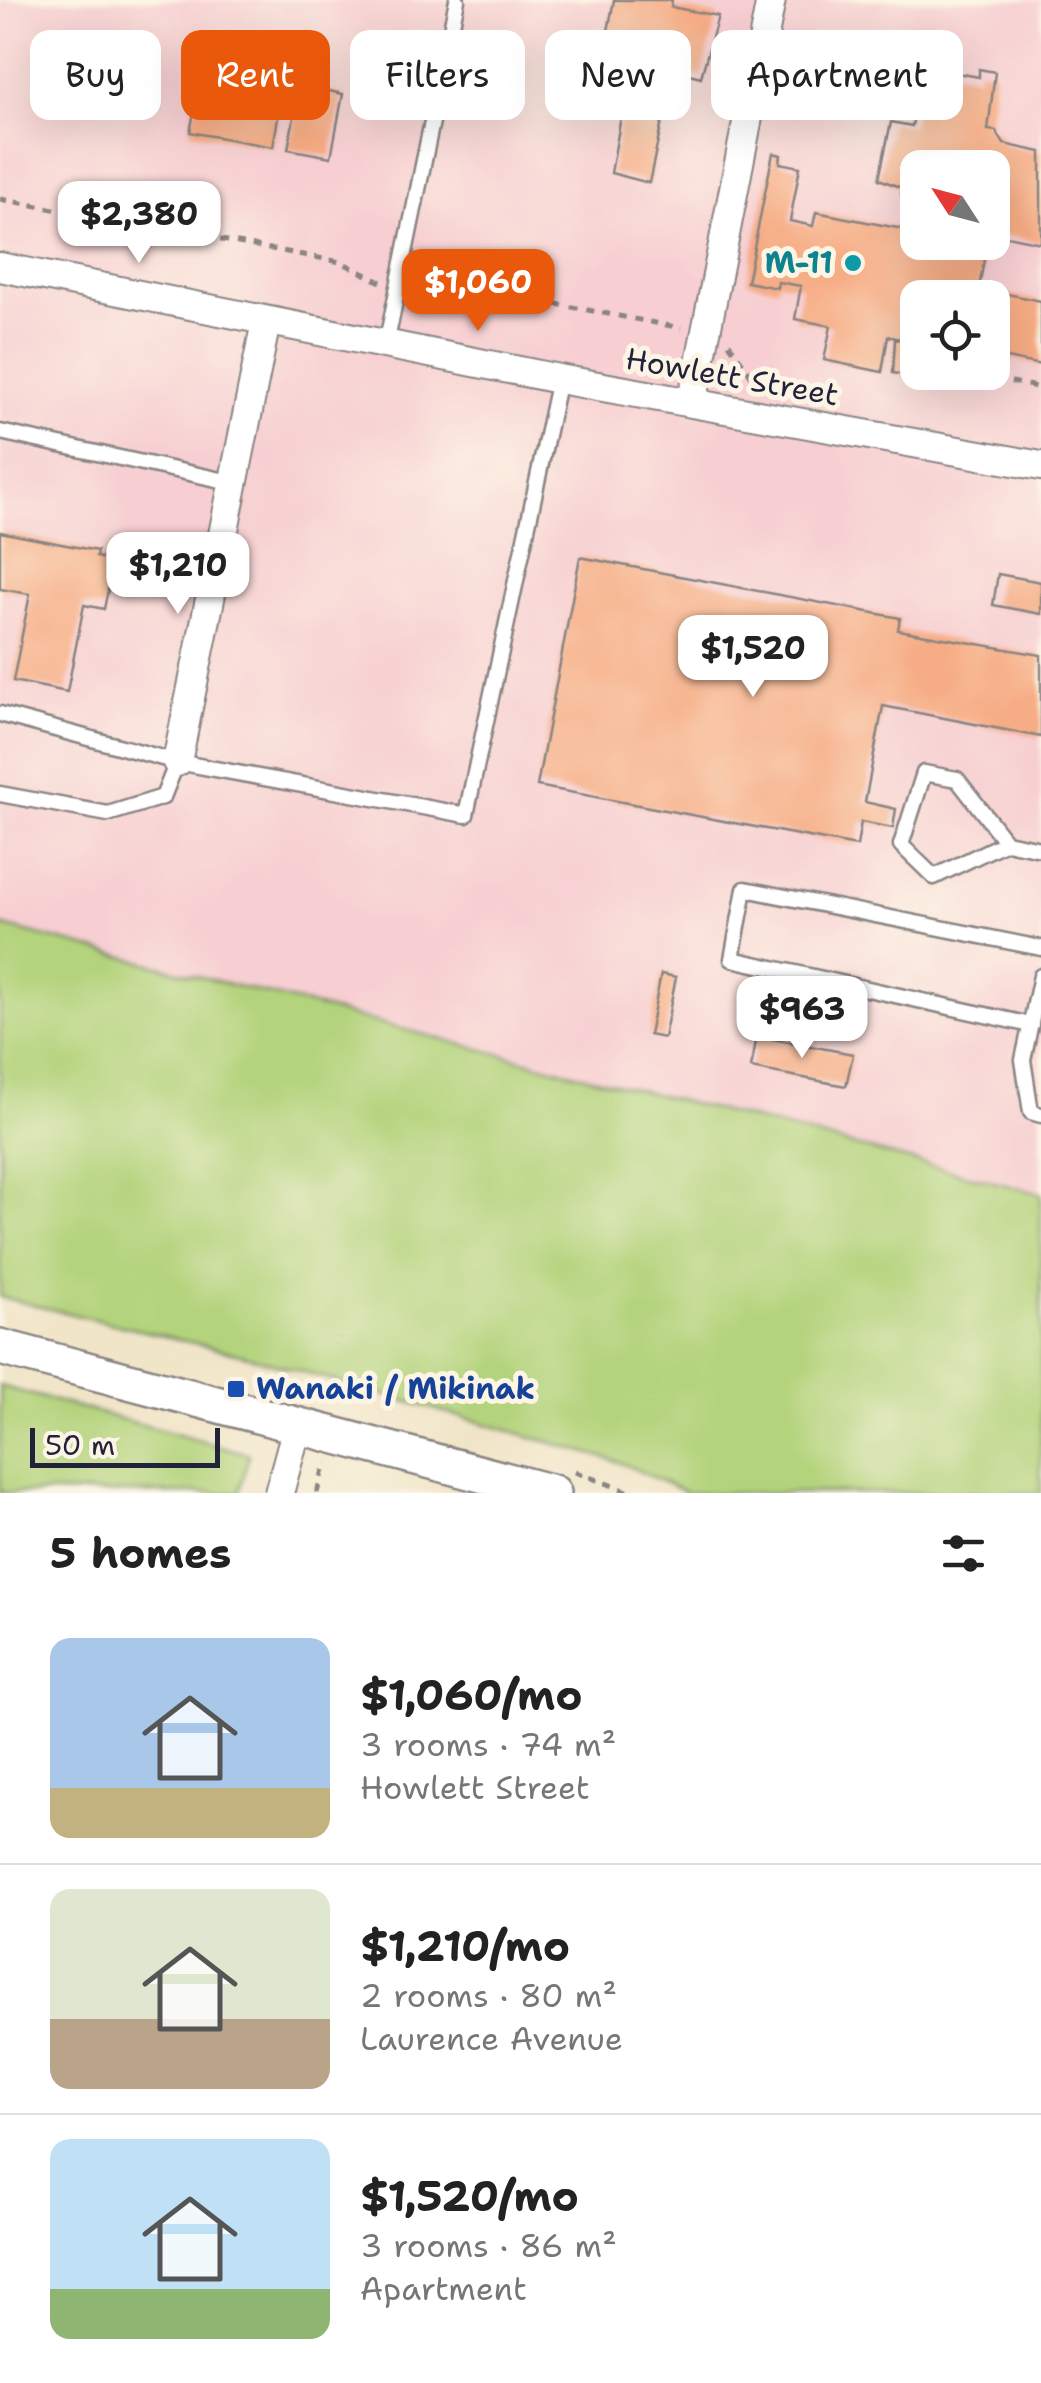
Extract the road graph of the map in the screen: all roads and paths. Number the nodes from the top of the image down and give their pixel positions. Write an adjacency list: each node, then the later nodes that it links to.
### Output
1 (457, 0): 5 (lane)
2 (771, 0): 7 (street)
3 (0, 199): 5 (path)
4 (0, 266): 6 (street, Howlett Street)
5 (396, 287): 7 (path); 8 (lane)
6 (266, 322): 8 (street, Howlett Street); 16 (street)
7 (706, 334): 12 (path); 13 (street)
8 (386, 345): 9 (street, Howlett Street)
9 (559, 379): 13 (street, Howlett Street); 18 (lane)
10 (1010, 382): 11 (path)
11 (1041, 388)
12 (786, 392)
13 (692, 403): 15 (street, Howlett Street)
14 (0, 432): 16 (lane)
15 (1041, 466)
16 (235, 483): 18 (street)
17 (0, 714): 18 (lane)
18 (177, 762): 19 (lane)
19 (0, 794)
20 (1006, 842): 20 (lane); 21 (lane)
21 (1041, 849)
22 (1041, 948): 24 (lane)
23 (1041, 976): 24 (lane)
24 (1030, 1025): 25 (lane)
25 (1041, 1115)
26 (0, 1347): 27 (street)
27 (297, 1427): 28 (street); 29 (street)
28 (279, 1493)
29 (553, 1493)

